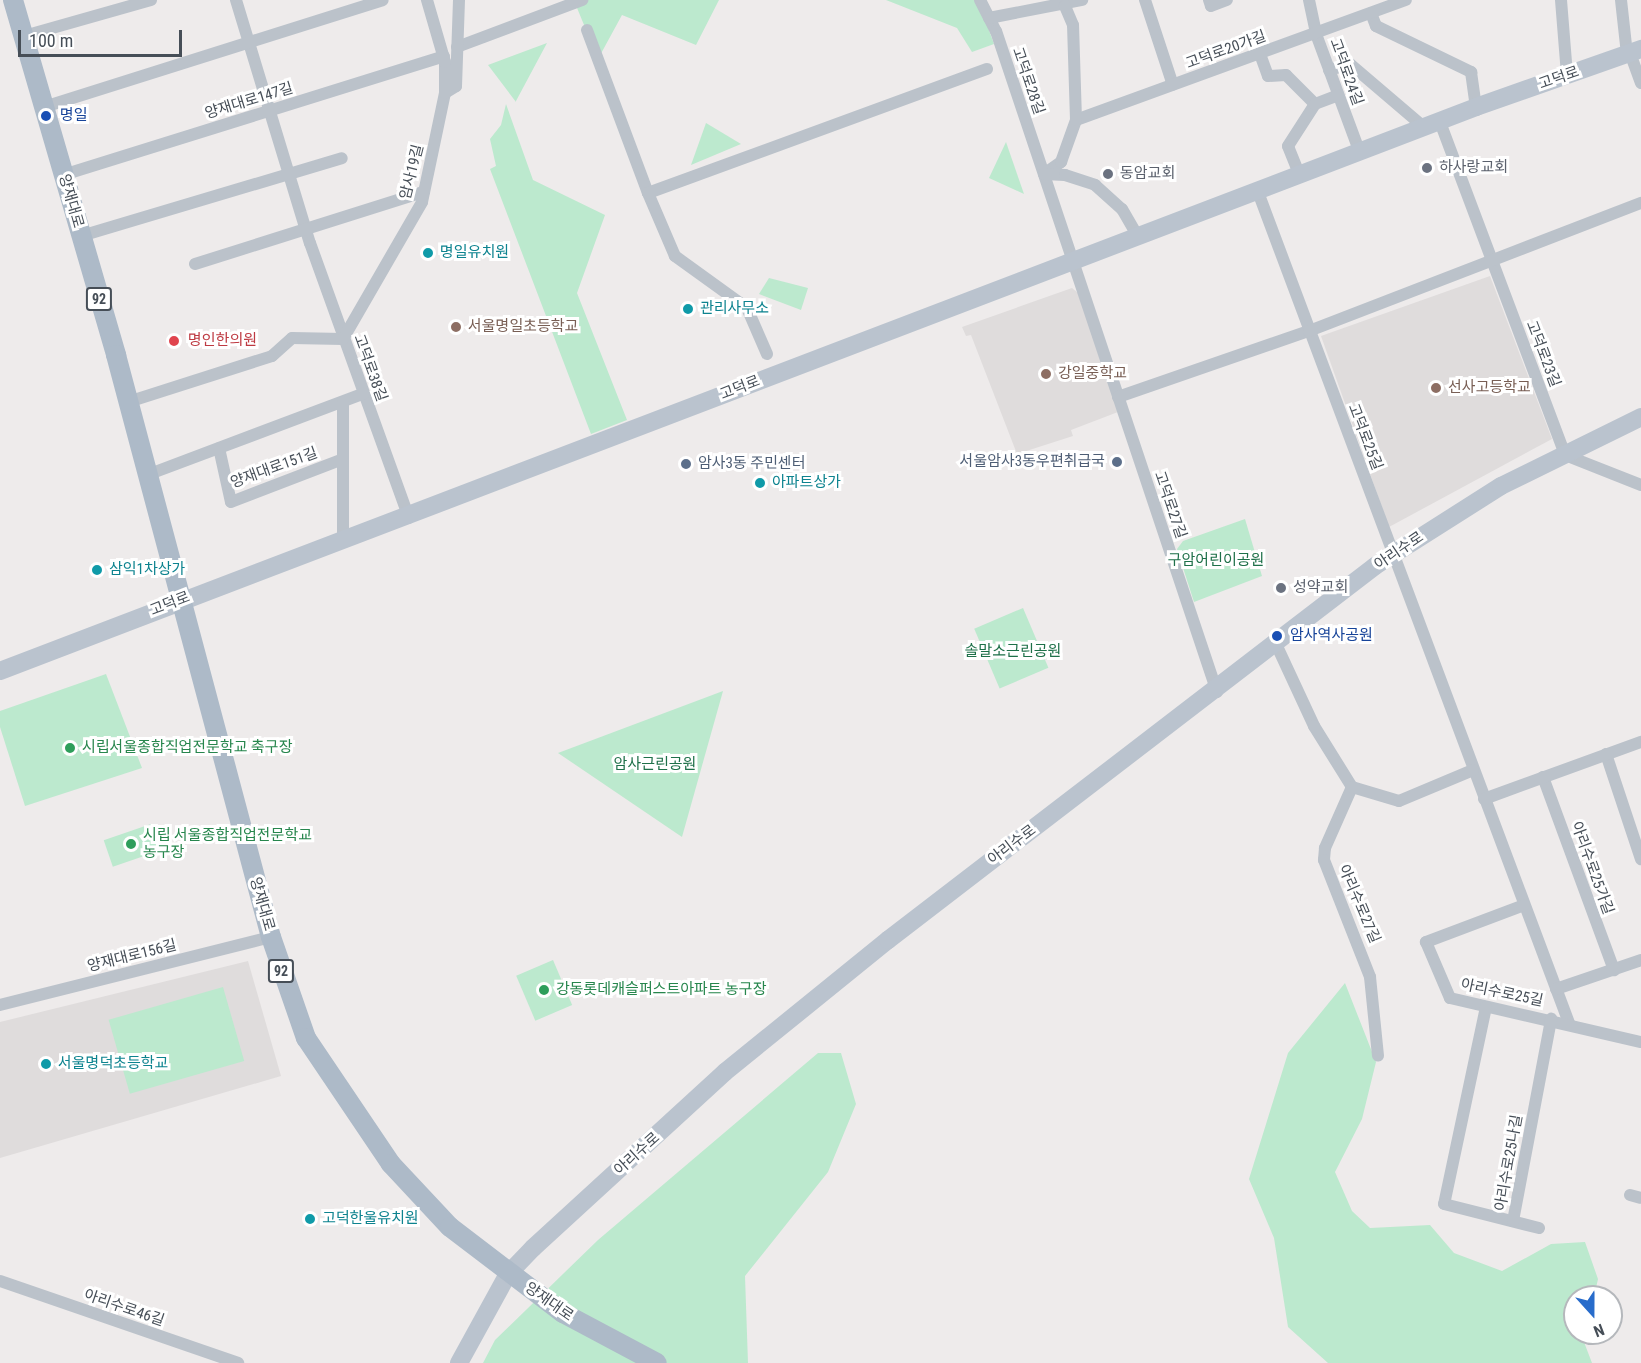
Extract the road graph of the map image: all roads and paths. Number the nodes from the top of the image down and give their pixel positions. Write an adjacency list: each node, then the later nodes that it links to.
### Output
1 (13, 0): 23 (main road, 양재대로 / 92)
2 (151, 0): 23 (street)
3 (236, 0): 24 (street, 고덕로38길)
4 (383, 0): 24 (street)
5 (427, 0): 28 (street)
6 (459, 0): 25 (street, 암사19길)
7 (582, 0): 25 (street)
8 (980, 0): 20 (street, 고덕로28길)
9 (1082, 0): 18 (street)
10 (1145, 0): 33 (street)
11 (1209, 0): 12 (street)
12 (1227, 0)
13 (1309, 0): 22 (street, 고덕로24길)
14 (1406, 0): 17 (street, 고덕로20가길)
15 (1561, 0): 31 (street)
16 (1621, 0): 26 (street)
17 (1384, 4): 19 (street, 고덕로20가길)
18 (1058, 5): 20 (street); 40 (street)
19 (1371, 13): 22 (street, 고덕로20가길); 38 (street)
20 (989, 18): 45 (street, 고덕로28길)
21 (587, 30): 50 (street)
22 (1316, 34): 27 (street, 고덕로20가길); 30 (street, 고덕로24길)
23 (24, 36): 37 (main road, 양재대로 / 92)
24 (248, 41): 37 (street); 39 (street, 고덕로38길)
25 (457, 47): 34 (street, 암사19길)
26 (1633, 52): 31 (main road, 고덕로); 32 (street)
27 (1260, 54): 33 (street, 고덕로20가길); 36 (street)
28 (444, 56): 34 (street); 39 (street, 양재대로147길)
29 (987, 69): 50 (street)
30 (1329, 70): 35 (street, 고덕로24길); 41 (street)
31 (1567, 75): 38 (main road, 고덕로)
32 (1641, 83)
33 (1173, 85): 40 (street, 고덕로20가길)
34 (445, 93): 48 (street, 암사19길)
35 (1338, 95): 36 (street); 42 (street, 고덕로24길)
36 (1315, 104): 47 (street)
37 (44, 107): 46 (main road, 양재대로 / 92)
38 (1476, 107): 41 (main road, 고덕로)
39 (269, 110): 44 (street, 고덕로38길); 46 (street, 양재대로147길)
40 (1076, 120): 45 (street)
41 (1433, 125): 42 (main road, 고덕로); 56 (street, 고덕로23길)
42 (1360, 153): 47 (main road, 고덕로)
43 (342, 158): 44 (street)
44 (289, 174): 52 (street, 고덕로38길); 53 (street)
45 (1044, 174): 54 (street); 55 (street, 고덕로28길)
46 (63, 175): 53 (main road, 양재대로 / 92)
47 (1300, 176): 49 (main road, 고덕로)
48 (424, 192): 52 (street); 59 (street, 암사19길)
49 (1258, 192): 54 (main road, 고덕로); 58 (street, 고덕로25길)
50 (648, 193): 60 (street)
51 (1641, 203): 56 (street)
52 (305, 229): 57 (street); 59 (street, 고덕로38길)
53 (81, 236): 63 (main road, 양재대로 / 92)
54 (1138, 237): 55 (main road, 고덕로)
55 (1073, 262): 62 (street, 고덕로27길); 71 (main road, 고덕로)
56 (1493, 262): 58 (street); 67 (street, 고덕로23길)
57 (195, 264)
58 (1309, 331): 62 (street); 73 (street, 고덕로25길)
59 (343, 339): 61 (street, 고덕로38길); 63 (street)
60 (767, 354)
61 (363, 394): 64 (street); 71 (street, 고덕로38길)
62 (1118, 397): 77 (street, 고덕로27길)
63 (128, 402): 69 (main road, 양재대로 / 92)
64 (344, 402): 66 (street); 68 (street)
65 (1641, 417): 67 (main road, 아리수로)
66 (219, 448): 68 (street, 양재대로151길); 69 (street)
67 (1565, 455): 70 (street); 73 (main road, 아리수로)
68 (343, 459): 72 (street)
69 (147, 475): 74 (main road, 양재대로 / 92)
70 (1641, 485)
71 (409, 518): 72 (main road, 고덕로)
72 (343, 542): 74 (main road, 고덕로)
73 (1393, 554): 75 (main road, 아리수로); 80 (street, 아리수로25길)
74 (181, 599): 76 (main road, 고덕로); 86 (main road, 양재대로 / 92)
75 (1276, 644): 77 (main road, 아리수로); 82 (street)
76 (0, 671)
77 (1217, 692): 98 (main road, 아리수로)
78 (1641, 742): 79 (street)
79 (1606, 754): 81 (street); 84 (street)
80 (1473, 770): 82 (street); 83 (street, 아리수로25길)
81 (1543, 777): 83 (street); 88 (street, 아리수로25가길)
82 (1352, 787): 95 (street, 아리수로27길)
83 (1484, 799): 85 (street, 아리수로25길)
84 (1641, 859)
85 (1524, 905): 89 (street, 아리수로25길); 91 (street, 아리수로25길)
86 (271, 937): 90 (street, 양재대로156길); 98 (main road, 양재대로 / 92)
87 (1641, 960): 88 (street, 아리수로25길)
88 (1614, 970): 89 (street, 아리수로25길)
89 (1556, 989): 93 (street, 아리수로25길)
90 (0, 1005)
91 (1486, 1007): 92 (street, 아리수로25길); 96 (street, 아리수로25나길)
92 (1551, 1019): 93 (street, 아리수로25길); 96 (street, 아리수로25나길)
93 (1569, 1023): 94 (street, 아리수로25길)
94 (1641, 1042)
95 (1377, 1056)
96 (1513, 1221): 97 (street)
97 (1539, 1228)
98 (508, 1274): 101 (main road, 아리수로); 102 (main road, 양재대로 / 92)
99 (0, 1281): 100 (street, 아리수로46길)
100 (238, 1363)
101 (459, 1363)
102 (657, 1363)

